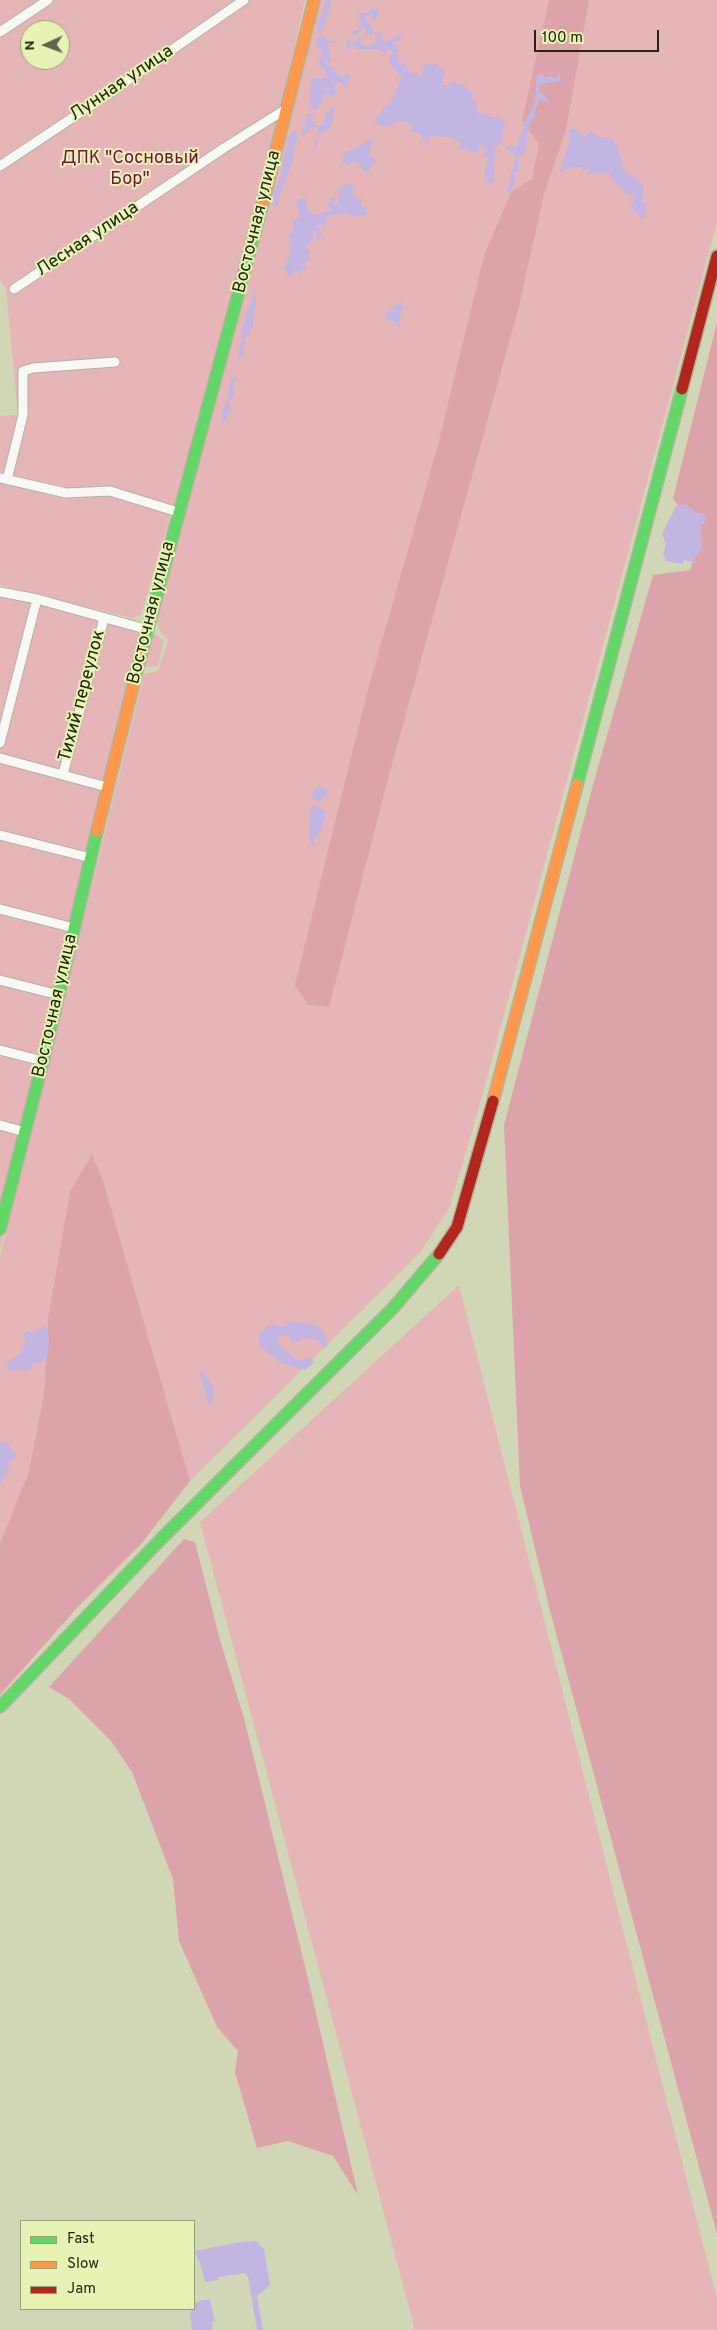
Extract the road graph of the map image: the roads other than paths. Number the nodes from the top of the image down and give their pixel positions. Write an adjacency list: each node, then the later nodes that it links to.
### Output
1 (48, 0): 4 (street)
2 (244, 0): 6 (street, Лунная улица)
3 (314, 0): 5 (street, Восточная улица)
4 (0, 32)
5 (287, 109): 8 (street, Лесная улица); 11 (street, Восточная улица)
6 (0, 166)
7 (717, 256): 32 (street)
8 (14, 289)
9 (116, 362): 10 (street)
10 (4, 479): 11 (street)
11 (178, 512): 15 (street, Восточная улица)
12 (0, 592): 13 (street)
13 (37, 599): 14 (street); 16 (street)
14 (104, 618): 15 (street); 18 (street, Тихий переулок)
15 (149, 630): 19 (street, Восточная улица)
16 (0, 743)
17 (0, 758): 18 (street)
18 (63, 774): 19 (street)
19 (107, 787): 21 (street, Восточная улица)
20 (0, 835): 21 (street)
21 (91, 858): 23 (street, Восточная улица)
22 (0, 909): 23 (street)
23 (74, 928): 25 (street, Восточная улица)
24 (0, 980): 25 (street)
25 (59, 995): 27 (street, Восточная улица)
26 (0, 1050): 27 (street)
27 (43, 1061): 29 (street, Восточная улица)
28 (0, 1125): 29 (street)
29 (25, 1132): 30 (street, Восточная улица)
30 (3, 1200): 31 (street, Восточная улица)
31 (0, 1229)
32 (0, 1708)

